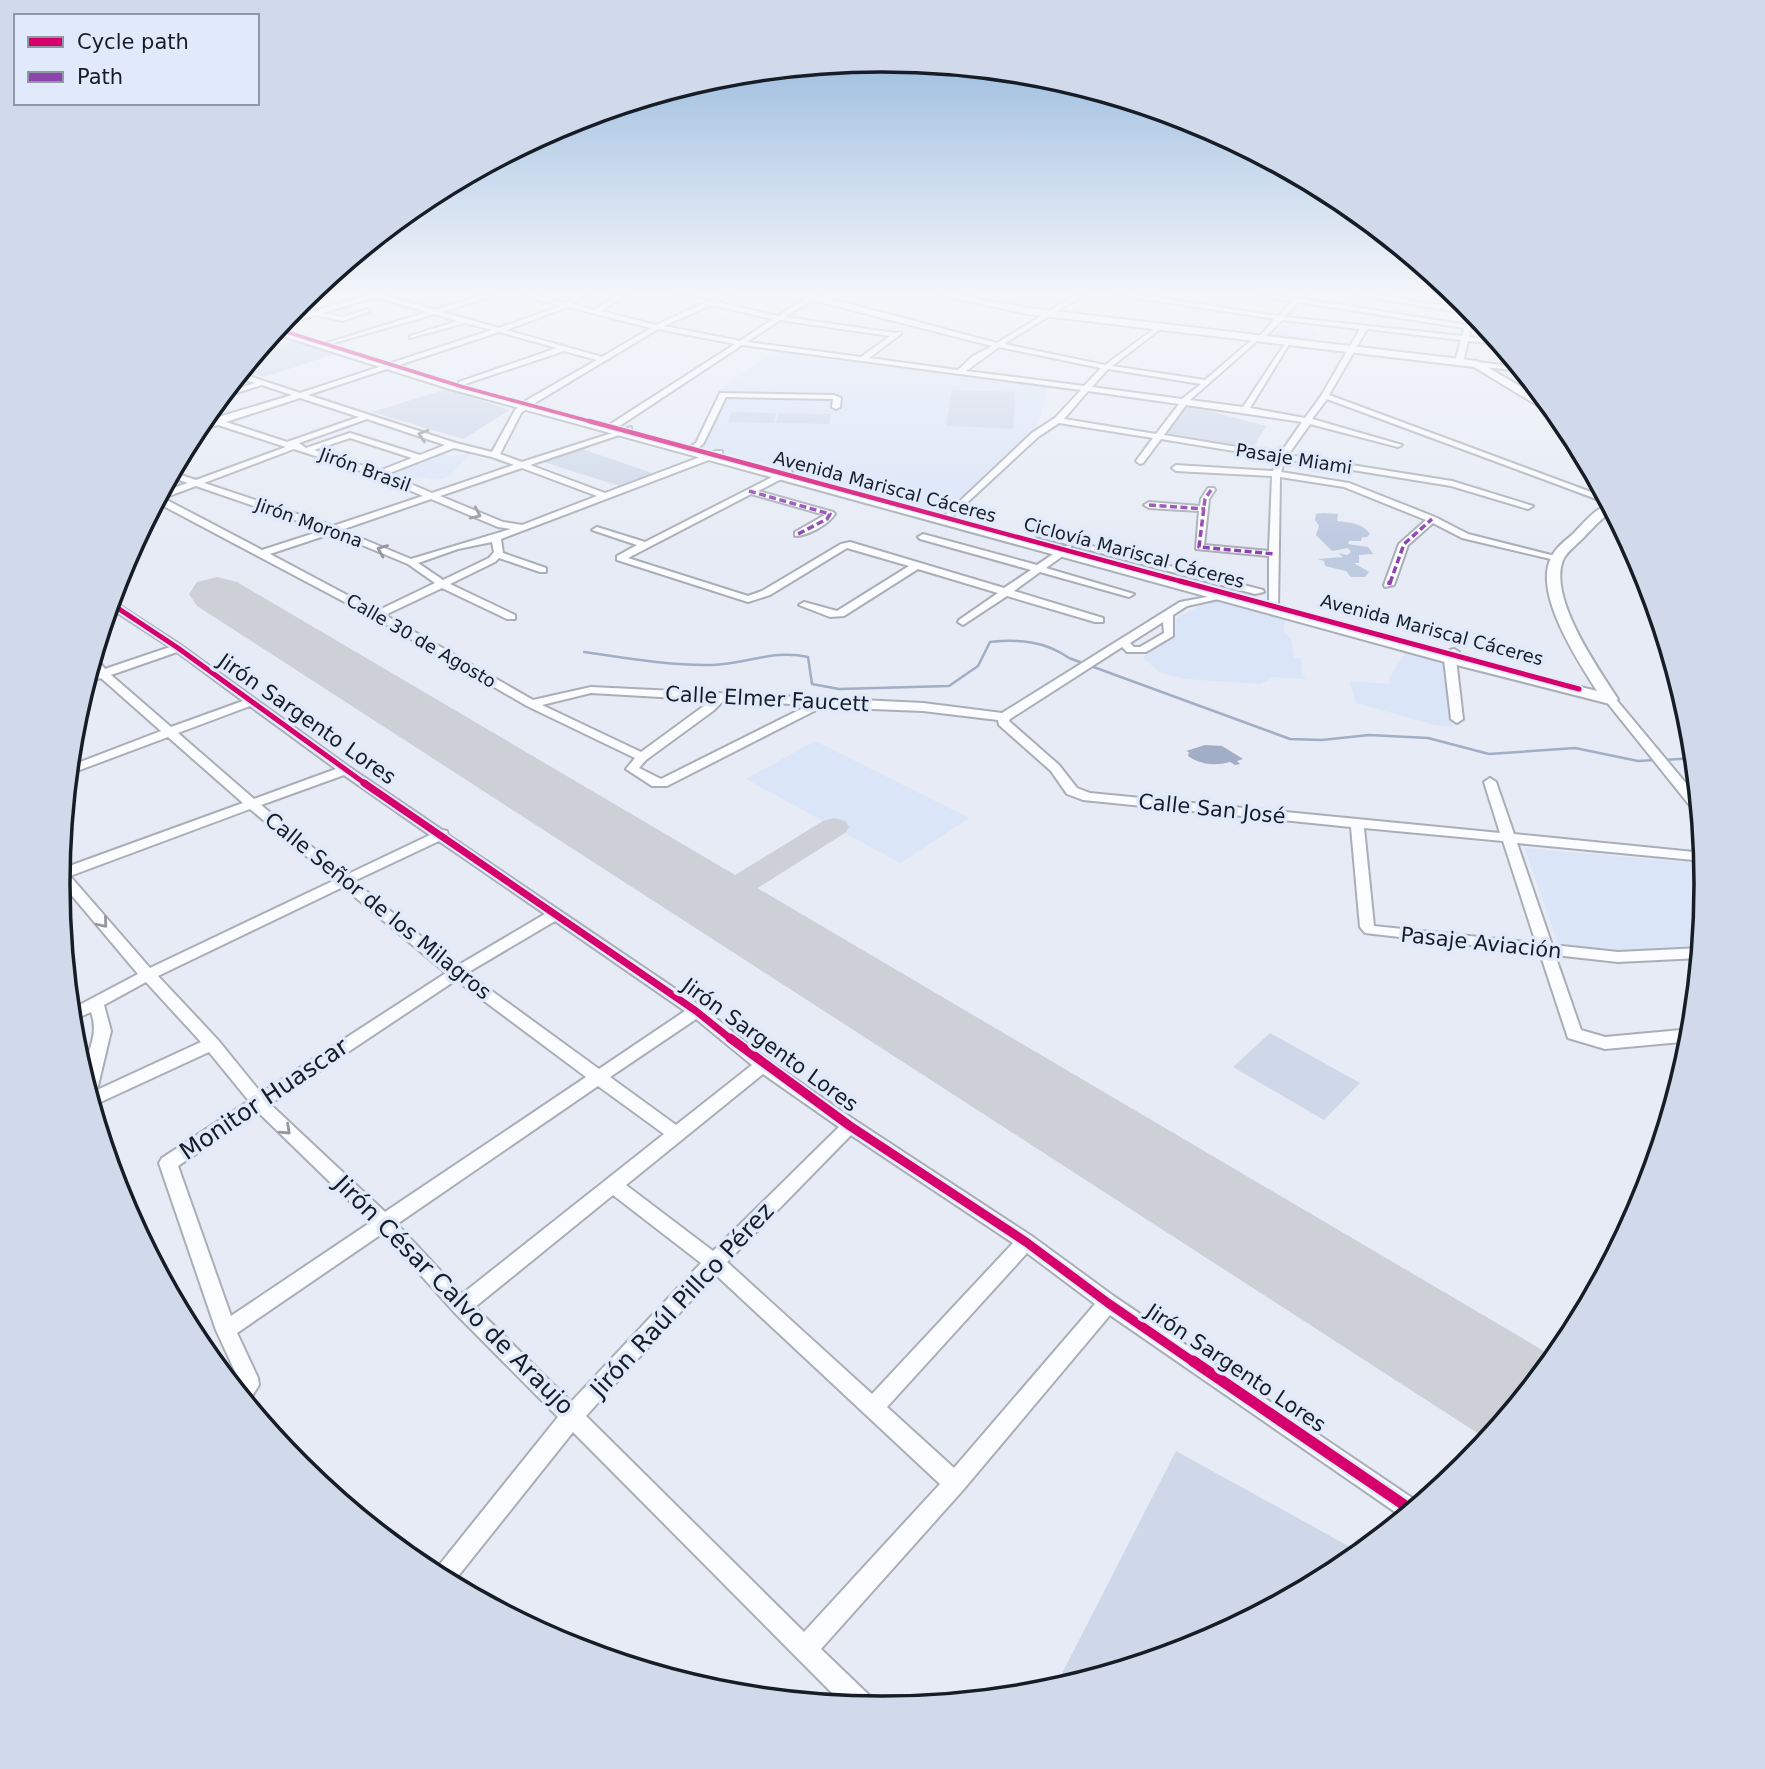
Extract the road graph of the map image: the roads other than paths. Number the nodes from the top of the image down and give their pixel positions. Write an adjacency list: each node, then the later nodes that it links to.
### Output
1 (248, 378): 16 (street)
2 (352, 378): 20 (street)
3 (434, 378): 24 (main road, Avenida Mariscal Cáceres)
4 (438, 378): 17 (main road, Avenida Mariscal Cáceres)
5 (480, 378): 17 (street)
6 (571, 378): 24 (street)
7 (691, 378): 31 (street)
8 (1004, 378): 18 (street)
9 (1097, 378): 18 (street)
10 (1176, 378): 15 (street)
11 (1210, 378): 15 (street)
12 (1266, 378): 26 (street)
13 (1335, 378): 21 (street)
14 (1499, 378): 22 (main road)
15 (1205, 382): 23 (street)
16 (262, 383): 19 (street); 20 (street)
17 (462, 384): 24 (main road, Avenida Mariscal Cáceres)
18 (1088, 388): 23 (street); 28 (street)
19 (237, 391)
20 (300, 395): 27 (street); 29 (street)
21 (1325, 396): 30 (street); 55 (street)
22 (1533, 398)
23 (1185, 401): 26 (street); 32 (street)
24 (528, 404): 31 (main road, Avenida Mariscal Cáceres); 38 (street)
25 (836, 407): 36 (street)
26 (1245, 410): 30 (street)
27 (366, 417): 33 (street); 34 (street, one-way to 27)
28 (1058, 420): 32 (street, Pasaje Miami); 61 (street)
29 (216, 421): 33 (street, Jirón Brasil)
30 (1309, 421): 35 (street); 40 (street)
31 (618, 429): 36 (main road, Avenida Mariscal Cáceres); 39 (main road, Avenida Mariscal Cáceres); 43 (street)
32 (1157, 438): 40 (street, Pasaje Miami); 42 (street)
33 (294, 444): 37 (street, Jirón Brasil); 49 (street)
34 (453, 445): 38 (street); 41 (street)
35 (1398, 445)
36 (694, 447): 39 (main road, Avenida Mariscal Cáceres)
37 (309, 449): 41 (street); 45 (street, Jirón Brasil)
38 (495, 455): 43 (street)
39 (716, 455): 46 (main road, Avenida Mariscal Cáceres); 54 (street)
40 (1282, 457): 47 (street); 58 (street, Pasaje Miami)
41 (421, 458): 45 (street)
42 (1140, 461)
43 (521, 466): 53 (street); 54 (street)
44 (1176, 468): 47 (street)
45 (379, 474): 53 (street, Jirón Brasil)
46 (784, 474): 51 (street); 61 (main road, Avenida Mariscal Cáceres)
47 (1276, 474): 62 (street); 74 (street)
48 (180, 477): 49 (street, Jirón Morona)
49 (195, 483): 52 (street); 65 (street, Jirón Morona)
50 (1211, 490): 59 (street)
51 (749, 491): 67 (street); 71 (street)
52 (171, 492)
53 (435, 496): 63 (street, Jirón Brasil, one-way to 63); 65 (street)
54 (604, 496): 64 (street)
55 (1598, 500)
56 (167, 501): 73 (street, Calle 30 de Agosto)
57 (1149, 505): 59 (street)
58 (1528, 506)
59 (1205, 509): 74 (street)
60 (1604, 511): 76 (main road)
61 (947, 518): 72 (main road, Avenida Mariscal Cáceres)
62 (1432, 519): 76 (street); 83 (street)
63 (509, 527): 64 (street, Jirón Brasil); 69 (street)
64 (523, 528): 69 (street)
65 (334, 530): 73 (street); 77 (street, Jirón Morona, one-way to 65)
66 (597, 530): 71 (street)
67 (798, 534)
68 (1040, 534): 84 (street)
69 (499, 537): 75 (street); 77 (street)
70 (923, 537): 79 (street)
71 (643, 544): 78 (street)
72 (1065, 550): 79 (street); 82 (main road, Avenida Mariscal Cáceres)
73 (264, 553): 92 (street, Calle 30 de Agosto)
74 (1275, 554): 90 (street)
75 (498, 555): 80 (street); 81 (street)
76 (1556, 559): 102 (main road)
77 (411, 562): 81 (street, Jirón Morona)
78 (915, 566): 85 (street); 89 (street)
79 (1039, 569): 85 (street); 86 (street)
80 (543, 570)
81 (441, 583): 92 (street); 93 (street, Jirón Morona)
82 (1186, 583): 87 (main road, Avenida Mariscal Cáceres); 88 (street); 90 (main road, Avenida Mariscal Cáceres)
83 (1389, 585)
84 (1259, 592)
85 (1006, 593): 94 (street); 95 (street)
86 (1129, 594)
87 (1219, 596): 88 (street); 90 (main road, Avenida Mariscal Cáceres)
88 (1185, 604): 106 (street)
89 (804, 605)
90 (1274, 607): 97 (main road, Avenida Mariscal Cáceres)
91 (119, 609): 96 (street, Jirón Sargento Lores)
92 (377, 615): 105 (street, Calle 30 de Agosto)
93 (511, 617)
94 (1099, 620)
95 (963, 622)
96 (178, 648): 99 (street); 103 (street, Jirón Sargento Lores)
97 (1452, 655): 102 (main road, Avenida Mariscal Cáceres); 107 (street)
98 (99, 669): 99 (street, Calle Señor de los Milagros)
99 (103, 674): 100 (street); 108 (street, Calle Señor de los Milagros)
100 (98, 676)
101 (722, 696): 104 (street, Calle Elmer Faucett); 105 (street, Calle Elmer Faucett); 109 (street)
102 (1609, 696): 113 (street)
103 (250, 702): 108 (street); 111 (street, Jirón Sargento Lores)
104 (833, 702): 106 (street, Calle Elmer Faucett); 109 (street)
105 (531, 705): 109 (street, Calle 30 de Agosto)
106 (1004, 718): 115 (street, Calle San José)
107 (1457, 719)
108 (171, 732): 110 (street); 114 (street, Calle Señor de los Milagros)
109 (642, 757)
110 (79, 767)
111 (345, 769): 114 (street); 116 (street, Jirón Sargento Lores)
112 (1490, 782): 117 (street)
113 (1690, 799)
114 (252, 804): 119 (street); 120 (street, Calle Señor de los Milagros)
115 (1357, 824): 117 (street, Calle San José); 123 (street, Pasaje Aviación)
116 (442, 834): 120 (street); 122 (street, Jirón Sargento Lores)
117 (1511, 838): 118 (street, Calle San José); 123 (street)
118 (1694, 856)
119 (71, 869)
120 (344, 882): 125 (street, Calle Señor de los Milagros); 126 (street)
121 (70, 885): 126 (street, Jirón César Calvo de Araujo, one-way to 126)
122 (556, 914): 125 (street, Monitor Huascar); 129 (street, Jirón Sargento Lores)
123 (1548, 951): 124 (street, Pasaje Aviación); 130 (street)
124 (1692, 953)
125 (456, 973): 134 (street, Calle Señor de los Milagros); 136 (street, Monitor Huascar)
126 (148, 975): 127 (street); 131 (street, Jirón César Calvo de Araujo)
127 (95, 1003): 128 (street); 133 (street)
128 (80, 1011)
129 (696, 1011): 132 (street, Jirón Sargento Lores); 134 (street)
130 (1680, 1036)
131 (212, 1044): 135 (street); 136 (street, Jirón César Calvo de Araujo)
132 (764, 1065): 137 (street, Jirón Sargento Lores); 138 (street)
133 (93, 1072)
134 (600, 1077): 138 (street, Calle Señor de los Milagros); 140 (street)
135 (98, 1096)
136 (260, 1104): 140 (street, Jirón César Calvo de Araujo, one-way to 140); 145 (street, Monitor Huascar)
137 (850, 1126): 141 (street, Jirón Sargento Lores); 142 (street, Jirón Raúl Pillco Pérez)
138 (677, 1135): 139 (street)
139 (612, 1184): 142 (street); 144 (street)
140 (386, 1224): 144 (street, Jirón César Calvo de Araujo); 145 (street)
141 (1026, 1242): 143 (street, Jirón Sargento Lores); 147 (street)
142 (714, 1262): 147 (street); 148 (street, Jirón Raúl Pillco Pérez)
143 (1108, 1303): 149 (street); 150 (street, Jirón Sargento Lores)
144 (461, 1306): 148 (street, Jirón César Calvo de Araujo)
145 (226, 1331): 146 (street, Monitor Huascar)
146 (244, 1386)
147 (872, 1409): 149 (street)
148 (573, 1415): 151 (street, Jirón Raúl Pillco Pérez); 152 (street, Jirón César Calvo de Araujo)
149 (955, 1482): 152 (street)
150 (1405, 1506)
151 (448, 1571)
152 (805, 1649): 153 (street, Jirón César Calvo de Araujo)
153 (852, 1696)

